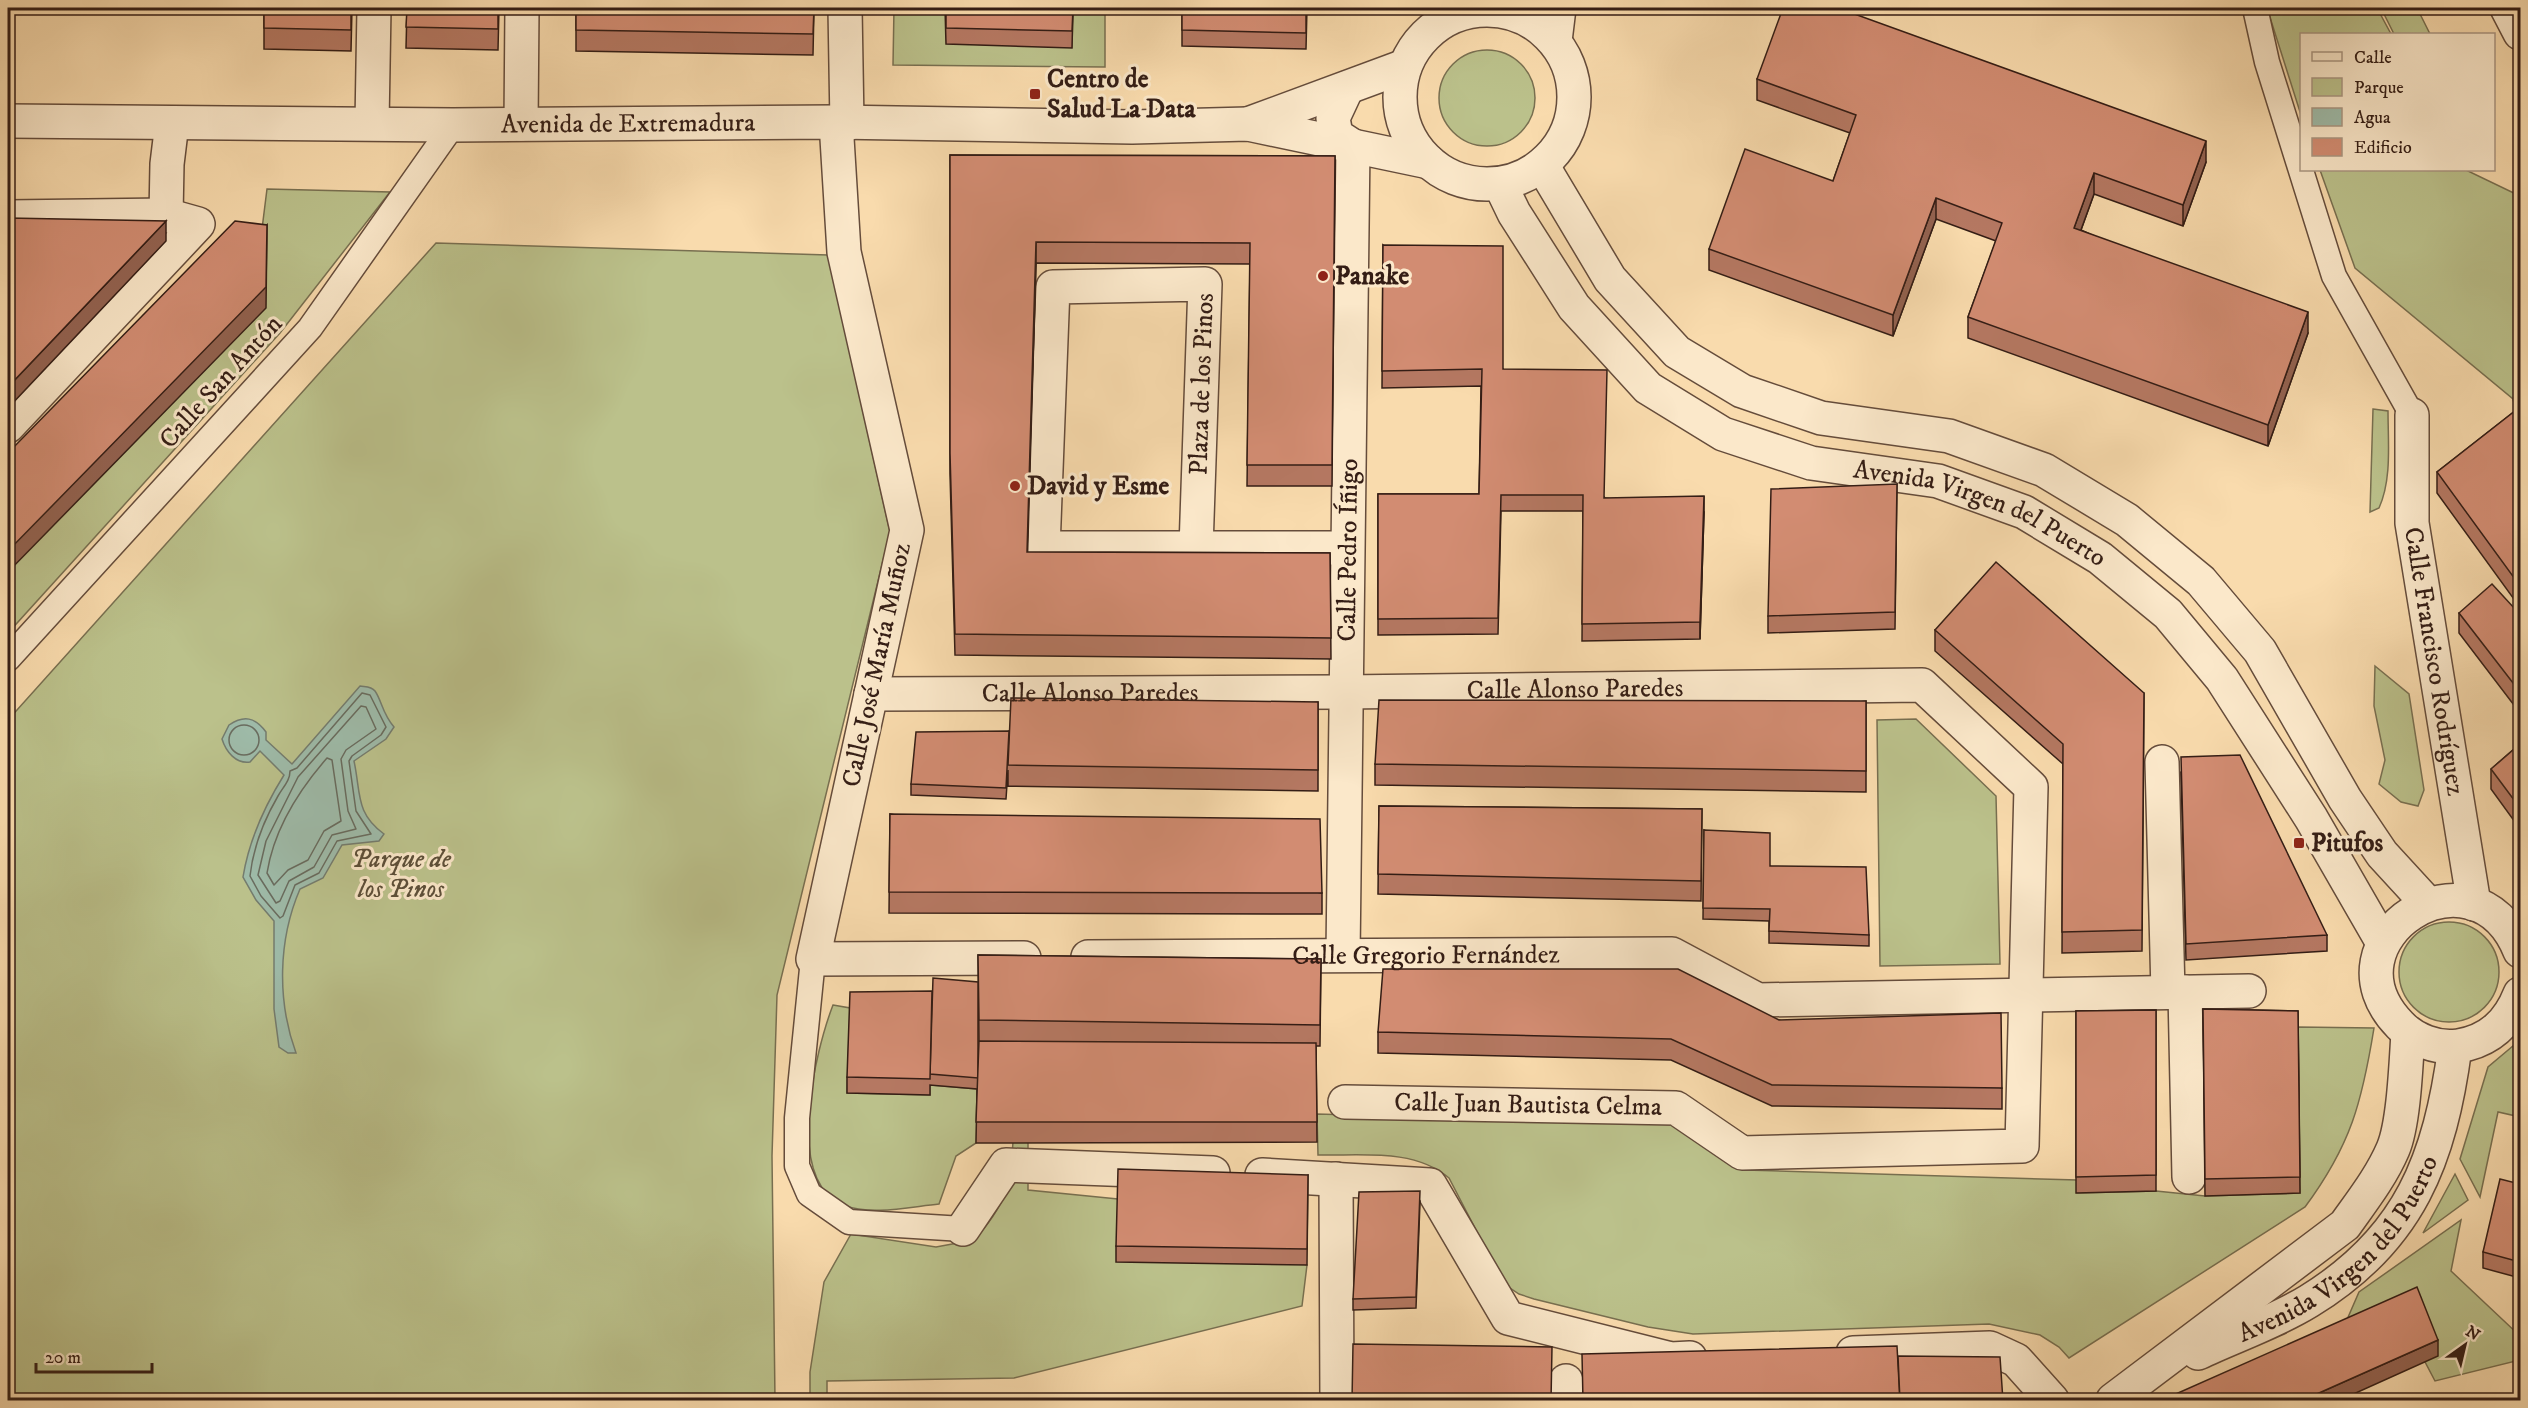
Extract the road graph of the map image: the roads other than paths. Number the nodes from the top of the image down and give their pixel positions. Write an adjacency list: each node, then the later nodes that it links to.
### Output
1 (374, 8): 14 (street)
2 (522, 8): 16 (street)
3 (845, 8): 15 (street, Calle José María Muñoz)
4 (1559, 8): 9 (street)
5 (2255, 8): 22 (street)
6 (2507, 8): 8 (street)
7 (1475, 9): 9 (street); 10 (street)
8 (2520, 33)
9 (1555, 41): 21 (street)
10 (1405, 66): 11 (street); 20 (street)
11 (1347, 88): 17 (street); 19 (street)
12 (8, 121): 13 (street, Avenida de Extremadura)
13 (172, 123): 14 (street, Avenida de Extremadura); 25 (street)
14 (372, 123): 18 (street, Avenida de Extremadura)
15 (842, 123): 16 (street, Avenida de Extremadura); 17 (street, Avenida de Extremadura); 33 (street, Calle José María Muñoz)
16 (521, 124): 18 (street, Avenida de Extremadura)
17 (1248, 124): 19 (street)
18 (453, 125): 31 (street, Calle San Antón)
19 (1353, 146): 20 (street); 30 (street, Calle Pedro Íñigo)
20 (1429, 162): 24 (street)
21 (1542, 165): 24 (street); 35 (street, Avenida Virgen del Puerto)
22 (2300, 167)
23 (2301, 171): 27 (street)
24 (1500, 184): 37 (street, Avenida Virgen del Puerto)
25 (166, 215): 26 (street); 28 (street)
26 (8, 217)
27 (2412, 415): 36 (street, Calle Francisco Rodríguez)
28 (8, 426)
29 (1196, 548): 29 (street, Plaza de los Pinos); 30 (street, Plaza de los Pinos)
30 (1347, 548): 32 (street, Calle Pedro Íñigo)
31 (8, 659)
32 (1346, 692): 33 (street, Calle Alonso Paredes); 39 (street, Calle Pedro Íñigo); 44 (street, Calle Alonso Paredes)
33 (871, 694): 40 (street, Calle José María Muñoz)
34 (2162, 762): 42 (street)
35 (2427, 903): 36 (street); 37 (street)
36 (2474, 904): 38 (street)
37 (2383, 943): 45 (street)
38 (2520, 948)
39 (1343, 955): 40 (street, Calle Gregorio Fernández); 44 (street, Calle Gregorio Fernández)
40 (813, 959): 51 (street)
41 (2249, 991): 42 (street, Calle Gregorio Fernández)
42 (2177, 992): 44 (street, Calle Gregorio Fernández); 49 (street)
43 (2520, 993): 46 (street)
44 (2027, 995): 48 (street, Calle Alonso Paredes)
45 (2408, 1033): 46 (street); 54 (street, Avenida Virgen del Puerto)
46 (2455, 1047): 54 (street, Avenida Virgen del Puerto)
47 (1345, 1101): 48 (street, Calle Juan Bautista Celma)
48 (2022, 1146)
49 (2189, 1177)
50 (1336, 1179): 51 (street); 53 (street); 55 (street)
51 (963, 1229)
52 (1825, 1354): 56 (street)
53 (1718, 1357)
54 (2125, 1391)
55 (1337, 1401)
56 (2052, 1401)

